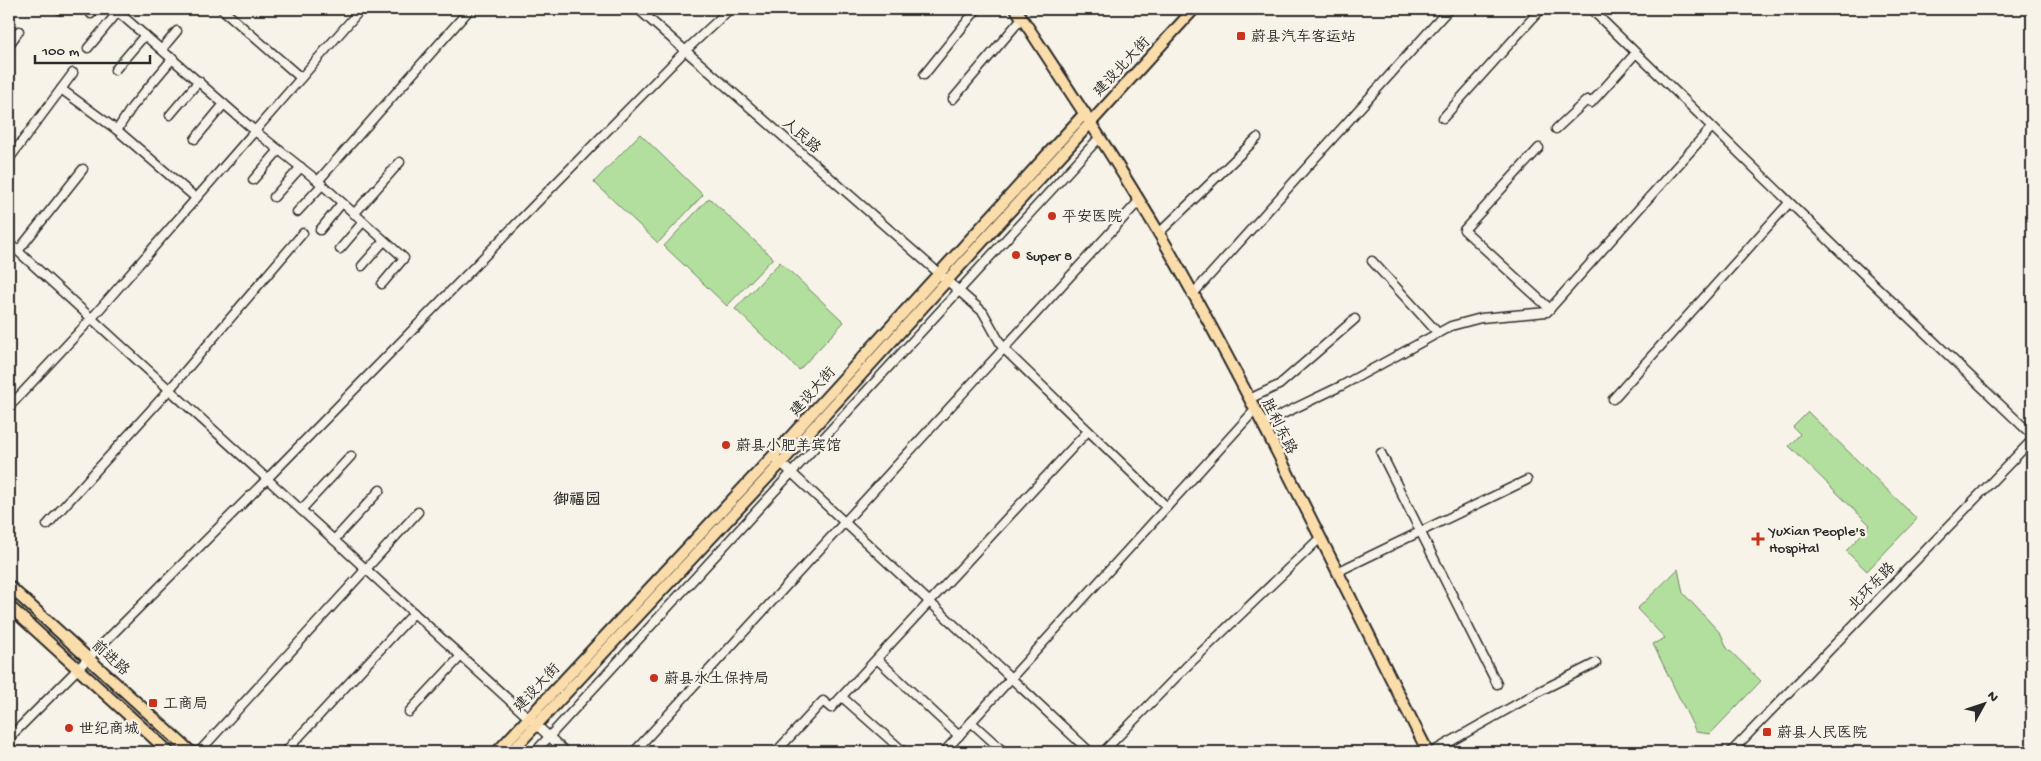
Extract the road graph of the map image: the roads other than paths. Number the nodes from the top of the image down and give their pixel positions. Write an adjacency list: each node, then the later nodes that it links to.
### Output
1 (222, 9): 25 (street)
2 (361, 9): 25 (street)
3 (470, 9): 47 (street)
4 (638, 9): 19 (street, 人民路)
5 (730, 9): 19 (street)
6 (977, 9): 24 (street)
7 (1016, 9): 12 (main road, 胜利东路)
8 (1194, 9): 31 (main road, 建设北大街)
9 (1449, 9): 69 (street)
10 (1541, 9): 32 (street)
11 (1590, 9): 20 (street)
12 (1022, 18): 28 (street); 31 (main road, 胜利东路)
13 (19, 31): 16 (street)
14 (177, 31): 18 (street)
15 (145, 35): 17 (street); 18 (street); 22 (street)
16 (9, 45)
17 (88, 48)
18 (162, 49): 21 (street)
19 (685, 51): 65 (street, 人民路); 88 (street)
20 (1635, 54): 33 (street); 34 (street)
21 (173, 58): 26 (street); 35 (street)
22 (115, 70)
23 (73, 73): 27 (street)
24 (924, 75)
25 (301, 78): 36 (street)
26 (199, 81): 29 (street); 30 (street)
27 (61, 89): 35 (street); 42 (street)
28 (953, 100)
29 (224, 104): 36 (street); 39 (street)
30 (170, 115)
31 (1087, 118): 37 (main road, 胜利东路); 65 (main road, 建设大街); 66 (main road, 建设大街)
32 (1443, 118)
33 (1711, 128): 51 (street); 70 (street)
34 (1556, 129)
35 (117, 130): 49 (street)
36 (254, 131): 41 (street); 49 (street)
37 (1100, 138): 50 (main road, 胜利东路); 68 (street)
38 (1257, 138): 58 (street)
39 (195, 139)
40 (1539, 148): 70 (street)
41 (279, 150): 44 (street); 46 (street)
42 (9, 159)
43 (400, 162): 54 (street)
44 (301, 168): 47 (street); 48 (street)
45 (83, 169): 62 (street)
46 (253, 180)
47 (320, 183): 52 (street); 53 (street)
48 (274, 197)
49 (196, 198): 71 (street)
50 (1138, 201): 58 (main road, 胜利东路); 74 (street)
51 (1789, 203): 77 (street); 82 (street)
52 (342, 204): 54 (street); 56 (street)
53 (297, 212)
54 (354, 214): 55 (street)
55 (363, 222): 59 (street); 61 (street)
56 (320, 230)
57 (303, 234): 75 (street)
58 (1158, 234): 69 (main road, 胜利东路)
59 (384, 241): 64 (street); 67 (street)
60 (9, 242): 62 (street)
61 (340, 249)
62 (18, 251): 71 (street)
63 (1372, 261): 73 (street)
64 (362, 266)
65 (940, 273): 66 (street, 人民路); 86 (main road, 建设大街)
66 (948, 281): 68 (street, 人民路); 86 (main road, 建设大街)
67 (382, 284)
68 (958, 290): 74 (street, 人民路); 87 (street)
69 (1192, 295): 76 (main road, 胜利东路)
70 (1550, 309): 73 (street)
71 (92, 318): 75 (street); 78 (street)
72 (1355, 318): 76 (street)
73 (1438, 333): 80 (street)
74 (1003, 348): 81 (street, 人民路); 94 (street)
75 (169, 390): 88 (street); 95 (street)
76 (1250, 399): 79 (main road, 胜利东路)
77 (1613, 399)
78 (9, 407)
79 (1255, 410): 80 (main road, 胜利东路); 91 (street)
80 (1262, 424): 97 (main road, 胜利东路)
81 (1088, 431): 91 (street, 人民路); 102 (street)
82 (2032, 434)
83 (2032, 440): 136 (street, 北环东路)
84 (1381, 453): 96 (street)
85 (351, 456): 92 (street)
86 (777, 459): 87 (street); 114 (main road, 建设大街)
87 (791, 472): 94 (street); 117 (street)
88 (268, 479): 92 (street); 106 (street)
89 (1527, 480): 96 (street)
90 (380, 490): 98 (street)
91 (1167, 507): 110 (street)
92 (301, 510): 98 (street)
93 (418, 512): 99 (street)
94 (845, 523): 102 (street); 127 (street)
95 (47, 525)
96 (1420, 532): 100 (street); 111 (street)
97 (1320, 538): 100 (main road, 胜利东路); 133 (street)
98 (334, 540): 99 (street)
99 (367, 570): 104 (street); 121 (street)
100 (1337, 572): 134 (main road, 胜利东路)
101 (9, 586): 106 (main road, 前进路)
102 (930, 603): 107 (street); 110 (street)
103 (9, 606): 109 (main road, 前进路)
104 (414, 613): 105 (street); 122 (street)
105 (462, 656): 113 (street); 114 (street)
106 (89, 657): 109 (street); 120 (main road, 前进路)
107 (877, 659): 112 (street); 116 (street)
108 (1596, 663): 135 (street)
109 (77, 669): 118 (street); 119 (main road, 前进路)
110 (1011, 679): 115 (street); 132 (street)
111 (1497, 684)
112 (842, 697): 128 (street); 129 (street)
113 (409, 712)
114 (532, 721): 117 (street); 123 (main road, 建设大街); 124 (main road, 建设大街)
115 (971, 722): 116 (street); 131 (street)
116 (959, 736): 130 (street)
117 (549, 737): 125 (street); 126 (street)
118 (9, 738)
119 (169, 752)
120 (191, 752)
121 (199, 752)
122 (285, 752)
123 (496, 752)
124 (511, 752)
125 (535, 752)
126 (566, 752)
127 (634, 752)
128 (776, 752)
129 (904, 752)
130 (944, 752)
131 (1004, 752)
132 (1090, 752)
133 (1103, 752)
134 (1428, 752)
135 (1432, 752)
136 (1731, 752)

